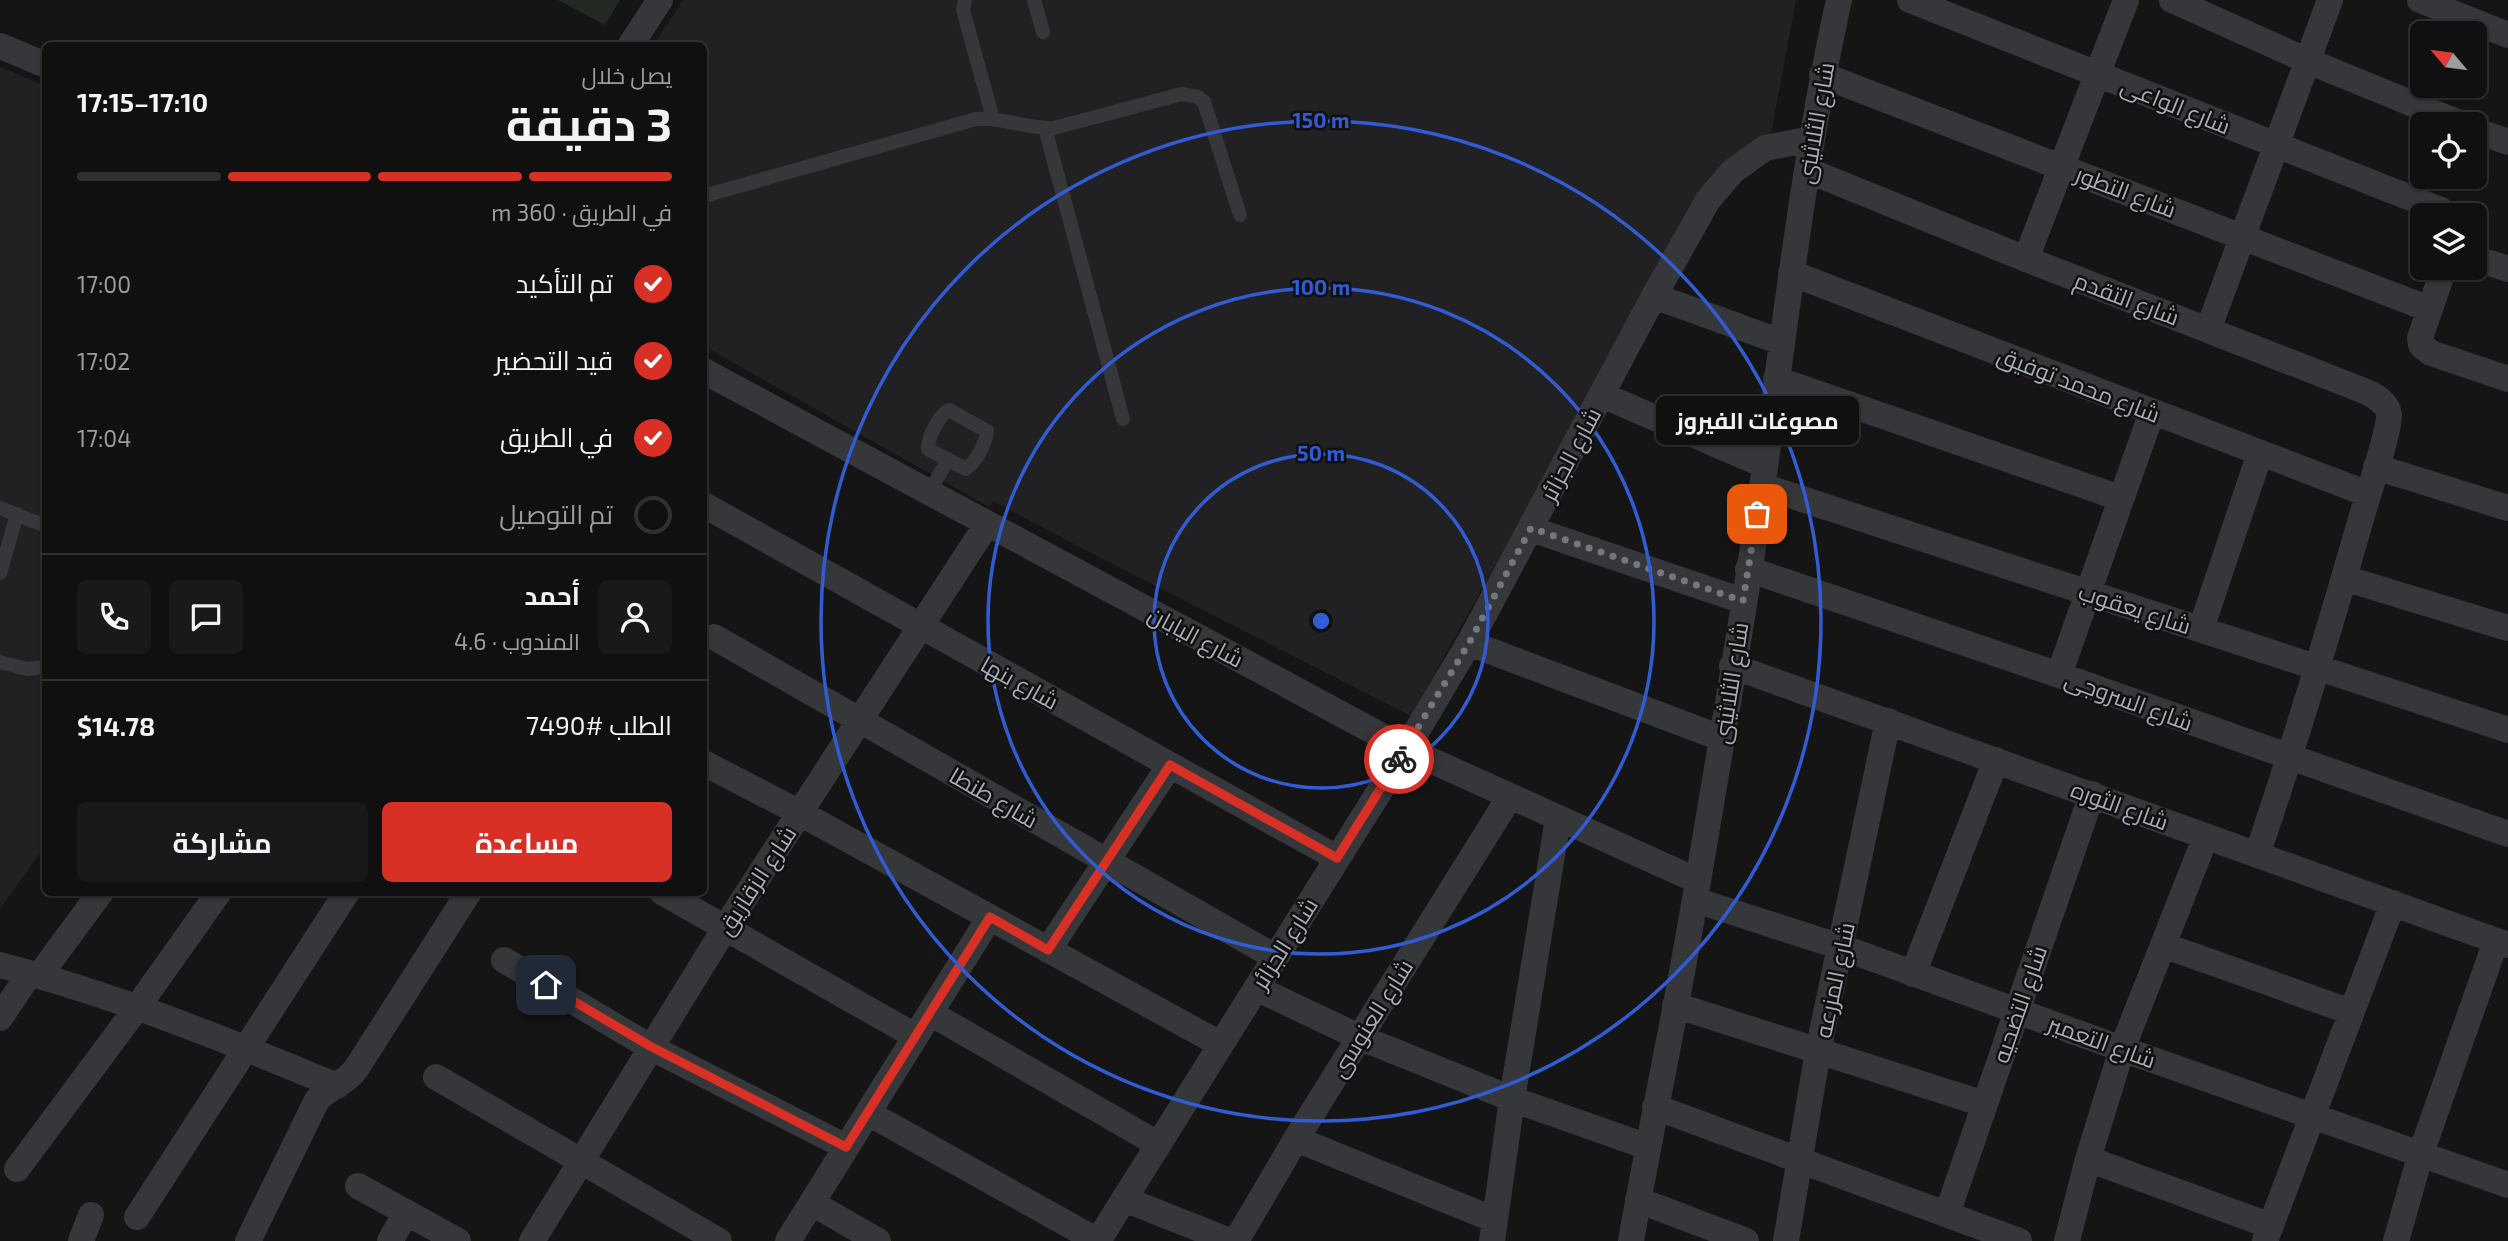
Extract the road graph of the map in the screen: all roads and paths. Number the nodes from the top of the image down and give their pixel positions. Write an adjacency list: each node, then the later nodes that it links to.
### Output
1 (660, 0): 12 (street)
2 (965, 0): 19 (lane)
3 (1034, 0): 10 (lane)
4 (1839, 0): 17 (street, شارع الثلاثينى)
5 (1910, 0): 16 (street, شارع الواعى)
6 (2126, 0): 16 (street)
7 (2172, 0): 14 (street)
8 (2330, 0): 14 (street)
9 (2420, 0): 11 (street)
10 (1043, 32)
11 (2508, 35)
12 (634, 42)
13 (0, 46): 15 (street)
14 (2308, 61): 18 (street); 24 (street)
15 (42, 63)
16 (2098, 74): 24 (street, شارع الواعى); 25 (street)
17 (1822, 75): 22 (street, شارع الثلاثينى); 25 (street, شارع التطور)
18 (2433, 112)
19 (993, 119): 20 (lane); 27 (lane)
20 (1045, 128): 29 (lane); 45 (lane)
21 (2487, 135): 23 (street)
22 (1812, 139): 26 (street, شارع الثلاثينى); 36 (street, شارع الجزائر)
23 (2508, 142)
24 (2277, 145): 28 (street, شارع الواعى); 30 (street)
25 (2062, 166): 30 (street, شارع التطور); 31 (street)
26 (1807, 170): 31 (street, شارع التقدم); 34 (street, شارع الثلاثينى)
27 (707, 195)
28 (2423, 203)
29 (1240, 215)
30 (2243, 237): 37 (street, شارع التطور); 38 (street)
31 (2026, 259): 38 (street, شارع التقدم)
32 (2487, 262): 33 (street)
33 (2508, 269)
34 (1791, 273): 39 (street, شارع الثلاثينى); 44 (street, شارع محمد توفيق)
35 (2440, 280): 37 (street)
36 (1654, 296): 39 (street); 43 (street, شارع الجزائر)
37 (2426, 319): 42 (street)
38 (2208, 330): 48 (street, شارع التقدم)
39 (1781, 342): 41 (street, شارع الثلاثينى)
40 (707, 373): 50 (street, شارع اليابان)
41 (1776, 379): 49 (street, شارع الثلاثينى); 52 (street)
42 (2508, 379)
43 (1602, 396): 49 (street, شارع يعقوب); 59 (street, شارع الجزائر)
44 (2152, 412): 46 (street, شارع محمد توفيق); 52 (street)
45 (1123, 419)
46 (2260, 453): 51 (street, شارع محمد توفيق); 67 (street)
47 (948, 460): 47 (lane); 50 (lane)
48 (2376, 467): 51 (street, شارع التقدم); 54 (street)
49 (1763, 475): 60 (street, شارع الثلاثينى); 63 (street, شارع يعقوب)
50 (929, 492): 58 (street, شارع اليابان)
51 (2368, 494): 62 (street, شارع التقدم)
52 (2120, 498): 63 (street)
53 (0, 508): 56 (lane)
54 (2508, 508)
55 (707, 511): 65 (street, شارع بنها)
56 (17, 514): 57 (lane); 61 (lane)
57 (42, 524)
58 (987, 524): 65 (street, شارع الزقازيق); 79 (street, شارع اليابان)
59 (1531, 528): 64 (street); 69 (street, شارع الجزائر)
60 (1748, 569): 64 (street, شارع الثلاثينى); 74 (street, شارع السروجى)
61 (0, 573)
62 (2344, 578): 66 (street); 73 (street, شارع التقدم)
63 (2088, 592): 67 (street, شارع يعقوب); 74 (street)
64 (1743, 601): 71 (street, شارع الثلاثينى)
65 (921, 626): 75 (street, شارع الزقازيق); 83 (street, شارع بنها)
66 (2508, 628)
67 (2201, 629): 73 (street, شارع يعقوب)
68 (714, 637): 75 (street, شارع طنطا)
69 (1469, 643): 78 (street); 79 (street, شارع الجزائر)
70 (0, 662): 72 (lane)
71 (1732, 666): 76 (street, شارع الثوره); 78 (street, شارع الثلاثينى)
72 (42, 667)
73 (2318, 668): 77 (street, شارع يعقوب); 80 (street, شارع التقدم)
74 (2059, 675): 80 (street, شارع السروجى)
75 (860, 721): 86 (street, شارع الزقازيق); 92 (street, شارع طنطا)
76 (1888, 721): 81 (street, شارع الثوره); 104 (street, شارع المزرعه)
77 (2508, 730)
78 (1721, 738): 93 (street, شارع الثلاثينى)
79 (1406, 749): 85 (street, شارع اليابان); 91 (street, شارع الجزائر)
80 (2290, 758): 88 (street, شارع السروجى); 90 (street, شارع التقدم)
81 (1996, 760): 84 (street, شارع الثوره); 109 (street)
82 (707, 765): 86 (street)
83 (1170, 765): 91 (street, شارع بنها); 92 (street)
84 (2092, 794): 89 (street, شارع الثوره); 114 (street, شارع التضحيه)
85 (1509, 798): 87 (street, شارع اليابان); 119 (street, شارع العنوسى)
86 (800, 813): 100 (street); 101 (street, شارع الزقازيق)
87 (1558, 819): 93 (street, شارع اليابان); 127 (street)
88 (2508, 834)
89 (2206, 836): 90 (street, شارع الثوره); 103 (street)
90 (2257, 855): 99 (street, شارع الثوره)
91 (1337, 858): 106 (street, شارع الجزائر)
92 (1106, 861): 105 (street); 106 (street, شارع طنطا)
93 (1696, 890): 104 (street, شارع التعمير); 112 (street, شارع الثلاثينى)
94 (99, 896): 110 (street)
95 (216, 896): 113 (street)
96 (344, 896): 122 (street)
97 (466, 896): 126 (street)
98 (669, 896): 101 (street)
99 (2393, 903): 102 (street, شارع الثوره); 115 (street)
100 (990, 917): 105 (street); 116 (street)
101 (725, 928): 118 (street); 121 (street, شارع الزقازيق)
102 (2502, 943): 136 (street)
103 (2163, 945): 115 (street); 123 (street)
104 (1841, 947): 109 (street, شارع التعمير); 124 (street, شارع المزرعه)
105 (1048, 950): 120 (street)
106 (1275, 957): 111 (street, شارع الجزائر)
107 (504, 960): 121 (street)
108 (0, 965): 110 (street)
109 (1913, 974): 114 (street, شارع التعمير)
110 (35, 975): 113 (street); 117 (street)
111 (1256, 988): 119 (street); 120 (street, شارع الجزائر)
112 (1675, 1005): 124 (street); 129 (street, شارع الثلاثينى)
113 (136, 1009): 122 (street); 140 (street)
114 (2017, 1009): 123 (street, شارع التعمير); 128 (street, شارع التضحيه)
115 (2351, 1012): 131 (street)
116 (930, 1013): 118 (street); 133 (street)
117 (0, 1018)
118 (915, 1036): 130 (street)
119 (1359, 1037): 127 (street); 132 (street, شارع العنوسى)
120 (1220, 1044): 133 (street, شارع الجزائر)
121 (650, 1046): 134 (street); 139 (street, شارع الزقازيق)
122 (246, 1048): 126 (street); 149 (street)
123 (2122, 1049): 131 (street, شارع التعمير); 137 (street)
124 (1818, 1051): 128 (street); 138 (street, شارع المزرعه)
125 (436, 1077): 139 (street)
126 (337, 1086): 153 (street)
127 (1512, 1099): 135 (street); 150 (street)
128 (1984, 1104): 147 (street, شارع التضحيه)
129 (1656, 1107): 135 (street, شارع الثلاثينى); 138 (street)
130 (868, 1113): 134 (street); 160 (street)
131 (2312, 1116): 136 (street, شارع التعمير); 151 (street)
132 (1296, 1139): 150 (street); 162 (street, شارع العنوسى)
133 (1158, 1144): 143 (street, شارع الجزائر)
134 (846, 1147): 145 (street)
135 (1648, 1147): 144 (street, شارع الثلاثينى)
136 (2421, 1153): 141 (street, شارع التعمير); 168 (street)
137 (2088, 1159): 151 (street); 167 (street)
138 (1799, 1160): 147 (street); 165 (street, شارع المزرعه)
139 (581, 1161): 156 (street, شارع الزقازيق); 157 (street)
140 (17, 1169)
141 (2508, 1185)
142 (358, 1186): 146 (street)
143 (1124, 1199): 160 (street, شارع الجزائر); 161 (street)
144 (1638, 1200): 163 (street, شارع الثلاثينى); 164 (street)
145 (812, 1203): 158 (street); 159 (street)
146 (406, 1213): 154 (street); 155 (street)
147 (1947, 1214): 166 (street)
148 (91, 1215): 152 (street)
149 (137, 1217)
150 (1494, 1231)
151 (2268, 1234)
152 (81, 1241)
153 (248, 1241)
154 (390, 1241)
155 (458, 1241)
156 (532, 1241)
157 (719, 1241)
158 (788, 1241)
159 (878, 1241)
160 (1098, 1241)
161 (1230, 1241)
162 (1236, 1241)
163 (1631, 1241)
164 (1746, 1241)
165 (1786, 1241)
166 (2019, 1241)
167 (2067, 1241)
168 (2396, 1241)

